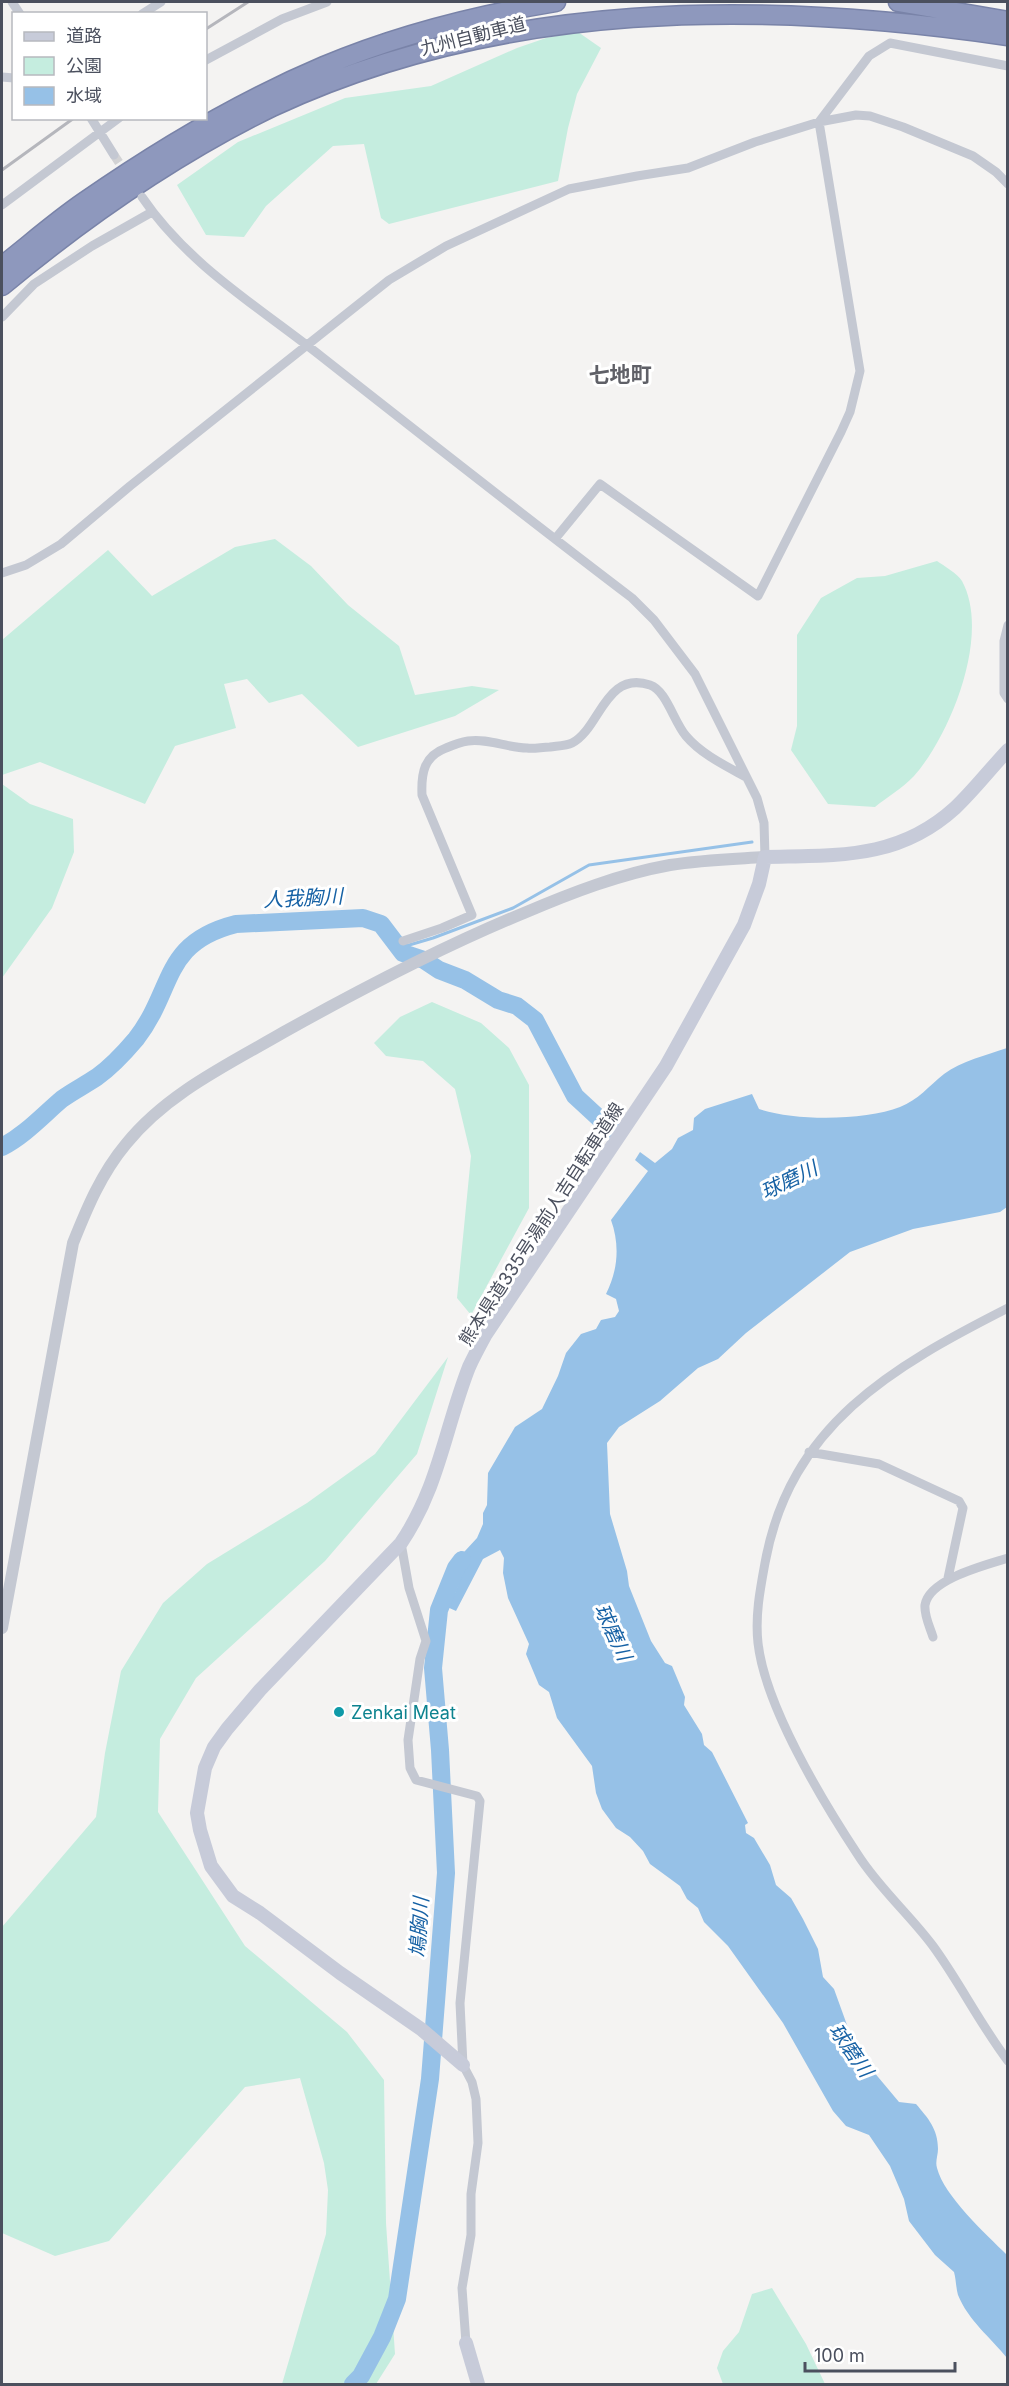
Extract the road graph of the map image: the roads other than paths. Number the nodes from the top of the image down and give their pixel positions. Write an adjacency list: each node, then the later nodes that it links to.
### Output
1 (160, 2): 5 (street)
2 (327, 2): 8 (street)
3 (556, 2): 20 (highway, 九州自動車道)
4 (898, 2): 6 (highway)
5 (145, 12)
6 (1008, 21)
7 (1008, 36): 19 (highway, 九州自動車道)
8 (207, 59)
9 (1008, 66): 12 (street)
10 (92, 120): 13 (street)
11 (117, 120): 13 (street)
12 (819, 122): 15 (street); 24 (street); 25 (street)
13 (101, 134): 14 (street); 17 (street)
14 (114, 155)
15 (1008, 184)
16 (142, 197): 18 (street)
17 (2, 205)
18 (152, 212): 23 (street); 24 (street)
19 (92, 215): 21 (highway, 九州自動車道); 22 (highway)
20 (2, 266)
21 (2, 286)
22 (2, 300)
23 (2, 317)
24 (309, 346): 25 (street); 26 (street)
25 (555, 539): 30 (street)
26 (2, 573)
27 (1008, 625): 28 (street)
28 (1008, 699)
29 (1008, 750): 31 (main road)
30 (746, 777): 31 (street); 32 (street)
31 (765, 857): 35 (main road, 熊本県道335号湯前人吉自転車道線); 38 (street)
32 (404, 940)
33 (1008, 1308): 34 (street)
34 (809, 1452): 37 (street); 40 (street)
35 (401, 1543): 41 (street); 41 (main road, 熊本県道335号湯前人吉自転車道線)
36 (1008, 1558): 37 (street)
37 (948, 1578): 39 (street)
38 (2, 1628)
39 (933, 1637)
40 (1008, 2061)
41 (463, 2065): 42 (street)
42 (466, 2343): 43 (main road)
43 (478, 2385)

